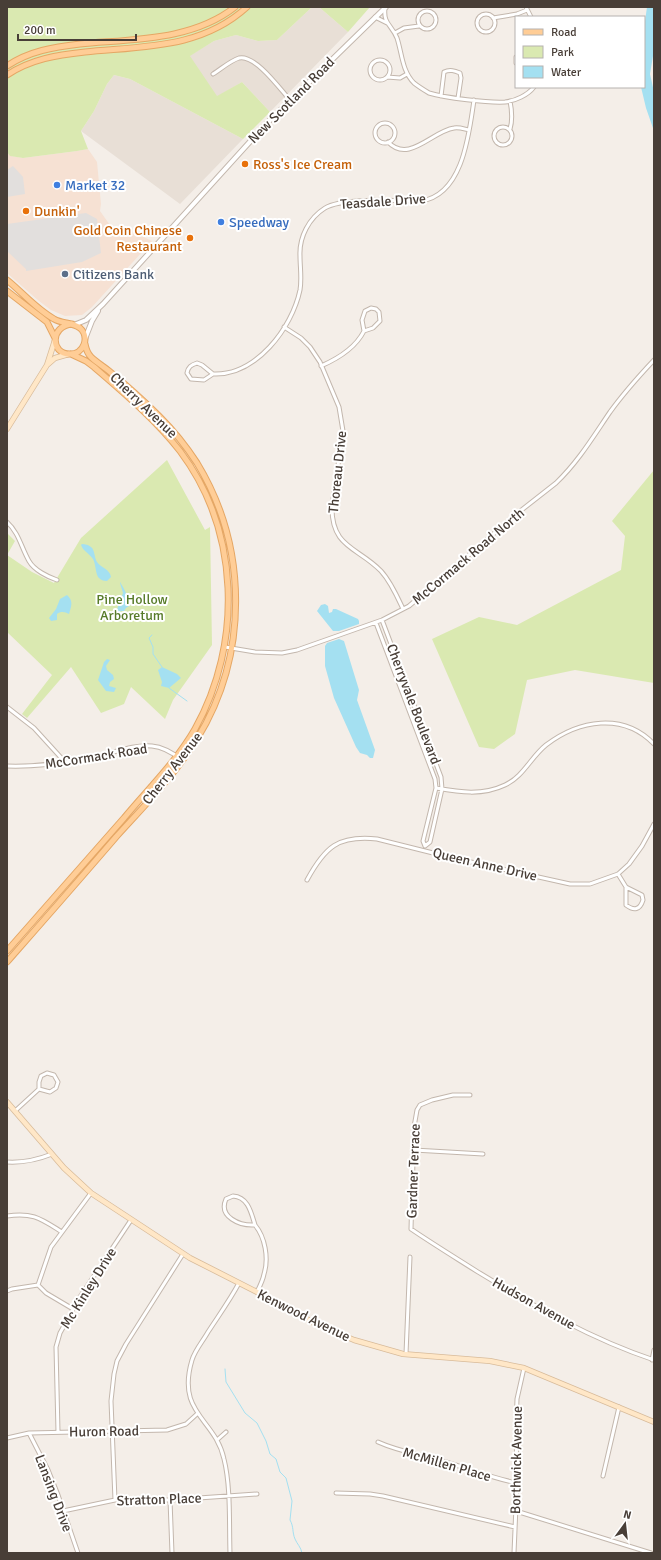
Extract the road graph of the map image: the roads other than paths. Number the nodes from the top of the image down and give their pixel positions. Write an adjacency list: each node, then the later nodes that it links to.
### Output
1 (235, 7): 10 (main road)
2 (247, 7): 13 (main road)
3 (386, 7): 5 (street, New Scotland Road); 7 (street)
4 (527, 8): 6 (street)
5 (375, 17): 7 (street); 18 (street, New Scotland Road)
6 (493, 18): 6 (street)
7 (387, 23): 9 (street)
8 (419, 26): 8 (street); 9 (street)
9 (395, 33): 12 (street)
10 (7, 66)
11 (213, 74): 18 (street)
12 (407, 74): 14 (street); 16 (street)
13 (7, 75)
14 (387, 77): 14 (street)
15 (533, 88): 20 (street)
16 (441, 96): 17 (street); 17 (street)
17 (458, 98): 19 (street)
18 (290, 100): 26 (street, New Scotland Road)
19 (474, 100): 20 (street); 22 (street, Teasdale Drive)
20 (510, 101): 21 (street)
21 (510, 129): 21 (street)
22 (469, 130): 23 (street); 28 (street, Teasdale Drive)
23 (388, 142): 23 (street)
24 (7, 280): 27 (main road)
25 (7, 291): 30 (main road)
26 (103, 304): 27 (street, New Scotland Road); 31 (street, New Scotland Road)
27 (73, 325): 30 (main road); 31 (main road)
28 (284, 327): 35 (street, Thoreau Drive); 36 (street, Teasdale Drive)
29 (364, 331): 29 (street); 35 (street)
30 (55, 339): 32 (main road); 34 (main road)
31 (85, 342): 32 (main road); 44 (main road, Cherry Avenue)
32 (70, 354): 34 (main road); 43 (main road, Cherry Avenue)
33 (654, 360): 40 (street, McCormack Road North)
34 (47, 365): 37 (main road)
35 (321, 366): 40 (street, Thoreau Drive)
36 (213, 374): 36 (street, Teasdale Drive)
37 (7, 430)
38 (7, 522): 39 (street)
39 (58, 580)
40 (403, 608): 41 (street, McCormack Road North)
41 (382, 620): 42 (street, McCormack Road North); 45 (street, Cherryvale Boulevard)
42 (376, 622): 44 (street, McCormack Road North); 46 (street, Cherryvale Boulevard)
43 (225, 647): 44 (street, McCormack Road North); 51 (main road, Cherry Avenue)
44 (232, 648): 52 (main road, Cherry Avenue)
45 (400, 669): 46 (street); 48 (street, Cherryvale Boulevard)
46 (395, 671): 49 (street, Cherryvale Boulevard)
47 (7, 707): 53 (street)
48 (420, 718): 49 (street); 56 (street, Cherryvale Boulevard)
49 (414, 720): 55 (street, Cherryvale Boulevard)
50 (654, 744): 56 (street)
51 (176, 756): 52 (street, McCormack Road); 53 (street, McCormack Road); 63 (main road, Cherry Avenue)
52 (182, 760): 64 (main road, Cherry Avenue)
53 (65, 762): 54 (street, McCormack Road)
54 (7, 766)
55 (436, 788): 56 (street); 58 (street, Queen Anne Drive)
56 (442, 789): 58 (street, Queen Anne Drive)
57 (654, 824): 60 (street, Queen Anne Drive)
58 (426, 846): 59 (street)
59 (424, 851): 60 (street, Queen Anne Drive); 61 (street, Queen Anne Drive)
60 (618, 874): 62 (street)
61 (307, 880)
62 (626, 887): 62 (street)
63 (7, 951)
64 (7, 962)
65 (39, 1089): 65 (street); 68 (street)
66 (470, 1095): 69 (street, Gardner Terrace)
67 (7, 1102): 68 (main road, Kenwood Avenue)
68 (15, 1111): 70 (main road, Kenwood Avenue)
69 (414, 1150): 71 (street); 78 (street, Gardner Terrace)
70 (52, 1154): 72 (street); 73 (main road, Kenwood Avenue)
71 (483, 1154)
72 (7, 1162)
73 (91, 1193): 75 (main road, Kenwood Avenue); 77 (street)
74 (7, 1216): 77 (street)
75 (131, 1220): 79 (main road, Kenwood Avenue); 85 (street, Mc Kinley Drive)
76 (255, 1225): 76 (street); 84 (street)
77 (62, 1232): 82 (street)
78 (419, 1235): 88 (street, Hudson Avenue)
79 (183, 1254): 81 (main road, Kenwood Avenue); 93 (street)
80 (410, 1257): 87 (street)
81 (239, 1283): 84 (main road, Kenwood Avenue); 91 (street)
82 (38, 1285): 83 (street); 85 (street)
83 (7, 1291)
84 (257, 1292): 87 (main road, Kenwood Avenue)
85 (73, 1309): 94 (street, Mc Kinley Drive)
86 (654, 1350): 88 (street)
87 (406, 1354): 89 (main road, Kenwood Avenue)
88 (653, 1360)
89 (524, 1368): 90 (main road, Kenwood Avenue); 101 (street, Borthwick Avenue)
90 (619, 1407): 92 (main road, Kenwood Avenue); 100 (street)
91 (197, 1414): 93 (street, Huron Road); 98 (street)
92 (654, 1422)
93 (113, 1430): 94 (street, Huron Road); 105 (street)
94 (58, 1432): 96 (street, Huron Road)
95 (226, 1432): 98 (street)
96 (29, 1433): 97 (street, Huron Road); 108 (street, Lansing Drive)
97 (7, 1438)
98 (217, 1440): 104 (street)
99 (378, 1442): 101 (street, McMillen Place)
100 (602, 1476)
101 (517, 1483): 107 (street, Borthwick Avenue)
102 (257, 1494): 104 (street, Stratton Place)
103 (336, 1494): 109 (street)
104 (228, 1496): 106 (street, Stratton Place); 113 (street)
105 (115, 1500): 106 (street, Stratton Place); 108 (street, Stratton Place)
106 (170, 1500): 112 (street)
107 (516, 1510): 109 (street, Borthwick Avenue); 115 (street)
108 (63, 1511): 110 (street, Lansing Drive)
109 (515, 1527): 114 (street, Borthwick Avenue)
110 (78, 1553)
111 (168, 1553): 112 (street)
112 (172, 1553)
113 (230, 1553)
114 (514, 1553)
115 (652, 1553)

